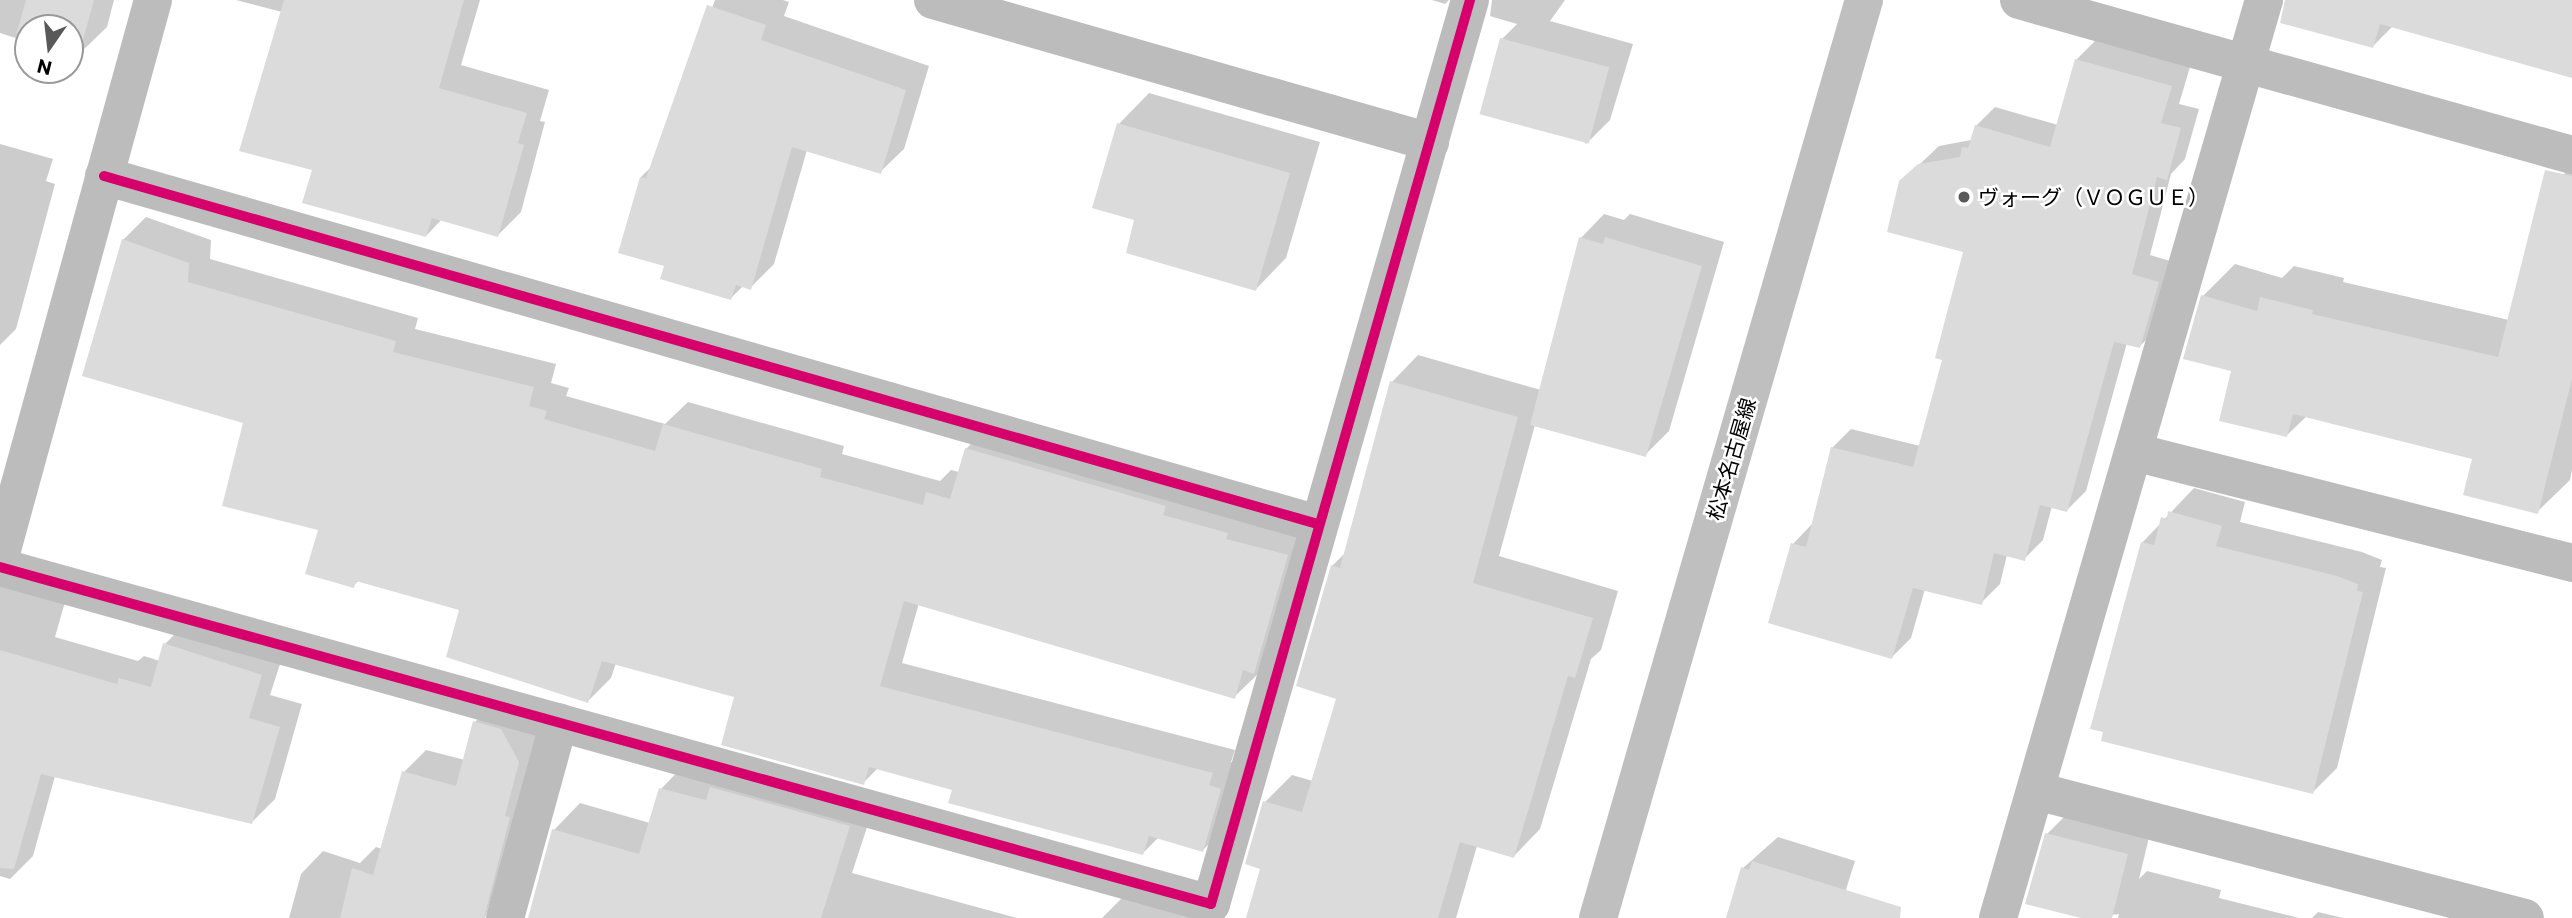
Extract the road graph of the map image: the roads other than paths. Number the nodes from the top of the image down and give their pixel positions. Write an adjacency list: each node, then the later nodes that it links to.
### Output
1 (153, 0): 10 (street)
2 (933, 0): 8 (street)
3 (1470, 0): 8 (street)
4 (1864, 0): 19 (main road, 松本名古屋線)
5 (2019, 0): 7 (street)
6 (2264, 0): 7 (street)
7 (2246, 63): 9 (street); 11 (street)
8 (1430, 142): 12 (street)
9 (2572, 155)
10 (104, 176): 12 (street); 13 (street)
11 (2134, 452): 14 (street); 17 (street)
12 (1318, 524): 16 (street)
13 (0, 556)
14 (2572, 562)
15 (0, 567): 16 (street)
16 (559, 722): 18 (street)
17 (2036, 791): 20 (street); 21 (street)
18 (505, 918)
19 (1598, 918)
20 (1998, 918)
21 (2525, 918)

